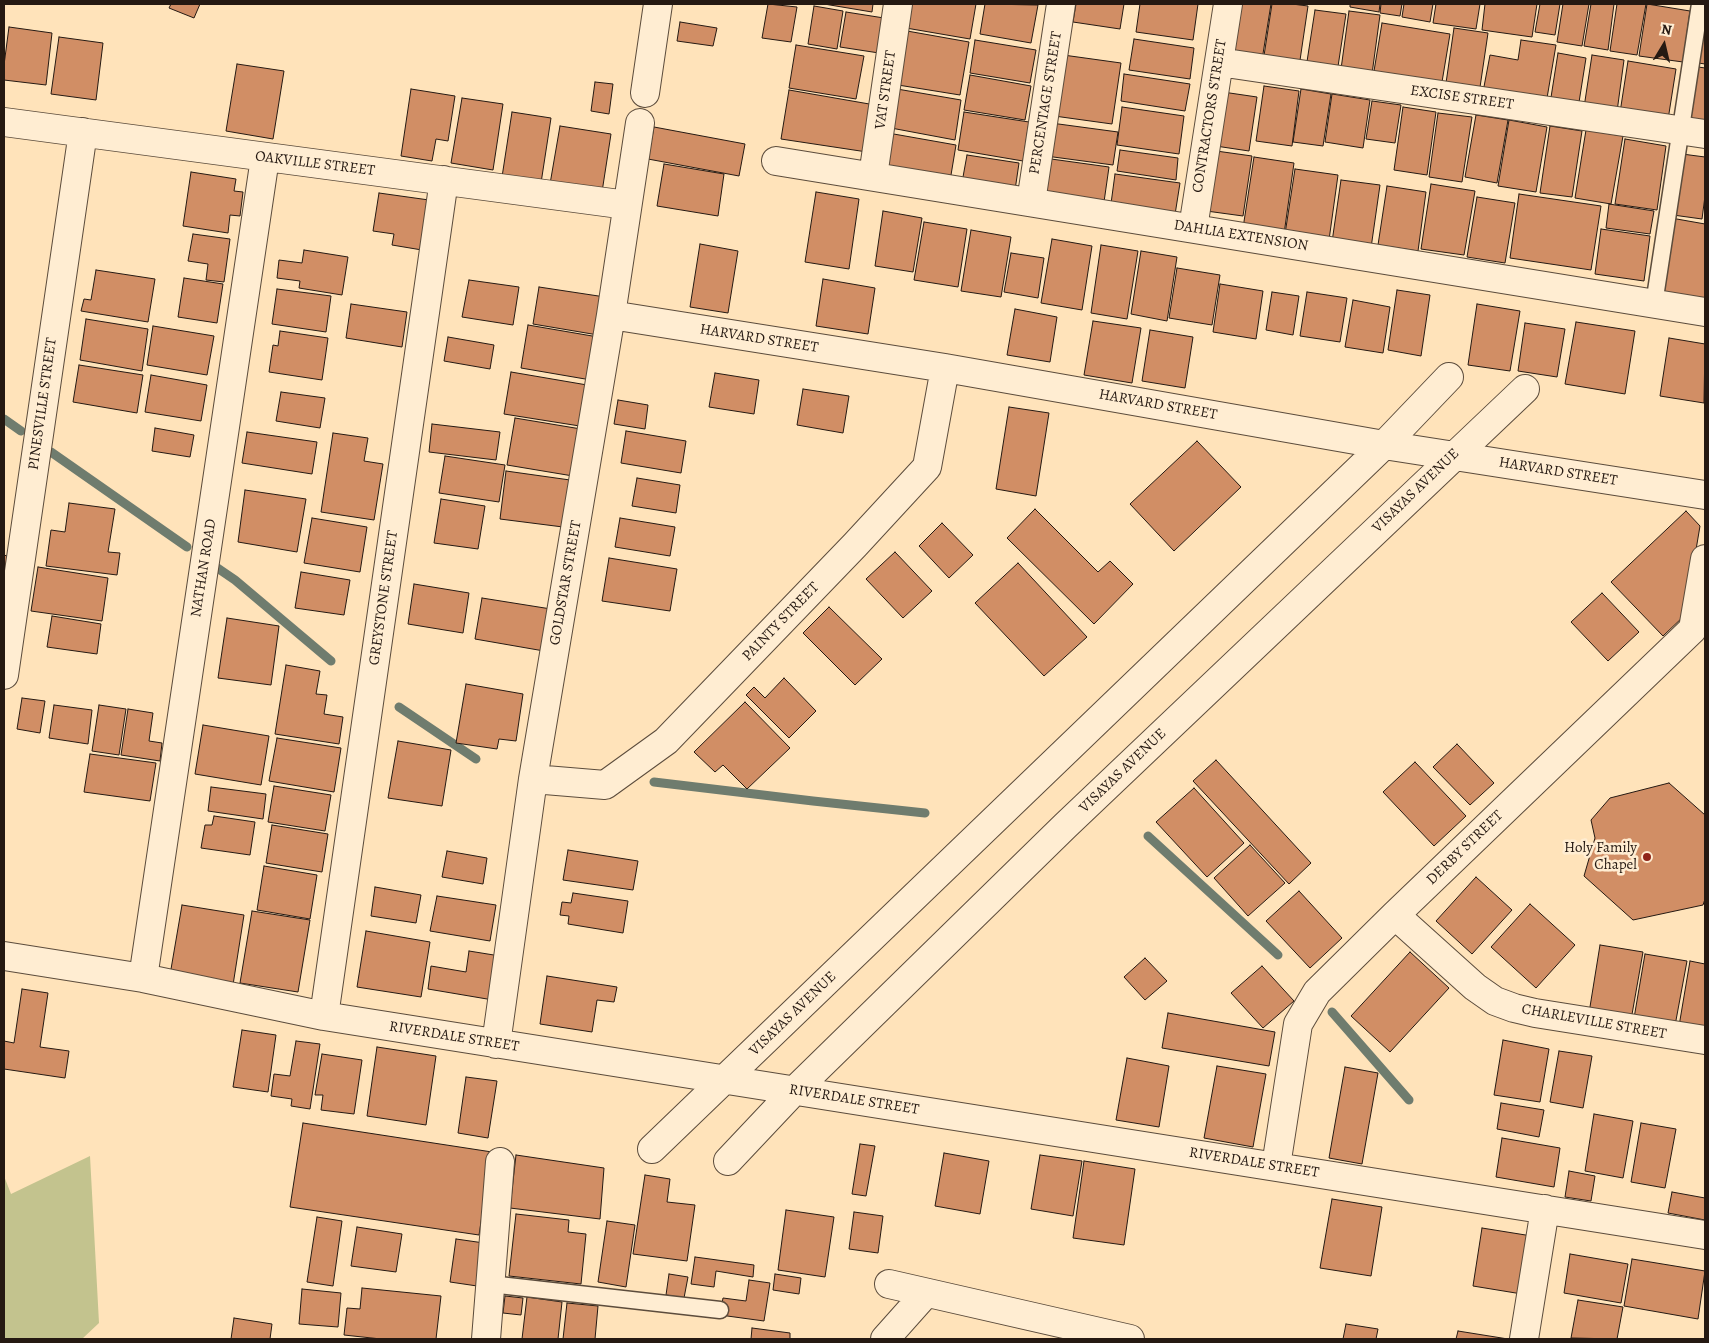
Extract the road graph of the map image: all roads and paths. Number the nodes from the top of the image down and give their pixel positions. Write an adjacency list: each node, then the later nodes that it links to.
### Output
1 (658, 4): 7 (street)
2 (898, 4): 14 (street, VAT STREET)
3 (1061, 4): 16 (street, PERCENTAGE STREET)
4 (1228, 4): 6 (street, CONTRACTORS STREET)
5 (1700, 4): 11 (lane)
6 (1219, 62): 11 (street, EXCISE STREET); 18 (street, CONTRACTORS STREET)
7 (645, 93)
8 (4, 122): 10 (street, OAKVILLE STREET)
9 (640, 123): 17 (street, GOLDSTAR STREET)
10 (83, 132): 12 (street, OAKVILLE STREET); 30 (street, PINESVILLE STREET)
11 (1693, 132): 19 (lane)
12 (265, 158): 15 (street, OAKVILLE STREET); 34 (street, NATHAN ROAD)
13 (776, 161): 14 (street, DAHLIA EXTENSION)
14 (873, 176): 16 (street, DAHLIA EXTENSION)
15 (444, 180): 17 (street, OAKVILLE STREET); 35 (street, GREYSTONE STREET)
16 (1031, 202): 18 (street, DAHLIA EXTENSION)
17 (627, 205): 21 (street, GOLDSTAR STREET)
18 (1193, 228): 19 (street, DAHLIA EXTENSION)
19 (1654, 304): 20 (street, DAHLIA EXTENSION)
20 (1705, 312)
21 (611, 315): 22 (street, HARVARD STREET); 31 (street, GOLDSTAR STREET)
22 (945, 368): 25 (street, HARVARD STREET); 31 (street, PAINTY STREET)
23 (1449, 377): 25 (street, VISAYAS AVENUE)
24 (1525, 389): 26 (street, VISAYAS AVENUE)
25 (1384, 445): 26 (street, HARVARD STREET); 38 (street, VISAYAS AVENUE)
26 (1454, 456): 27 (street, HARVARD STREET); 39 (street, VISAYAS AVENUE)
27 (1705, 495)
28 (1705, 559): 29 (street, DERBY STREET)
29 (1699, 634): 32 (street, DERBY STREET)
30 (4, 675)
31 (533, 779): 37 (street, GOLDSTAR STREET)
32 (1395, 915): 36 (street, CHARLEVILLE STREET); 43 (street, DERBY STREET)
33 (4, 956): 34 (street, RIVERDALE STREET)
34 (143, 978): 35 (street, RIVERDALE STREET)
35 (324, 1016): 37 (street, RIVERDALE STREET)
36 (1705, 1040)
37 (496, 1044): 38 (street, RIVERDALE STREET)
38 (725, 1080): 39 (street, RIVERDALE STREET); 40 (street, VISAYAS AVENUE)
39 (794, 1091): 41 (street, VISAYAS AVENUE); 43 (street, RIVERDALE STREET)
40 (652, 1149)
41 (728, 1161)
42 (500, 1162): 46 (street)
43 (1276, 1166): 44 (street, RIVERDALE STREET)
44 (1545, 1209): 45 (street, RIVERDALE STREET); 54 (street)
45 (1705, 1235)
46 (490, 1284): 49 (lane); 51 (street)
47 (889, 1284): 48 (street)
48 (926, 1293): 50 (street); 52 (street)
49 (720, 1310)
50 (1052, 1331): 53 (street)
51 (486, 1339)
52 (885, 1339)
53 (1130, 1339)
54 (1524, 1339)

